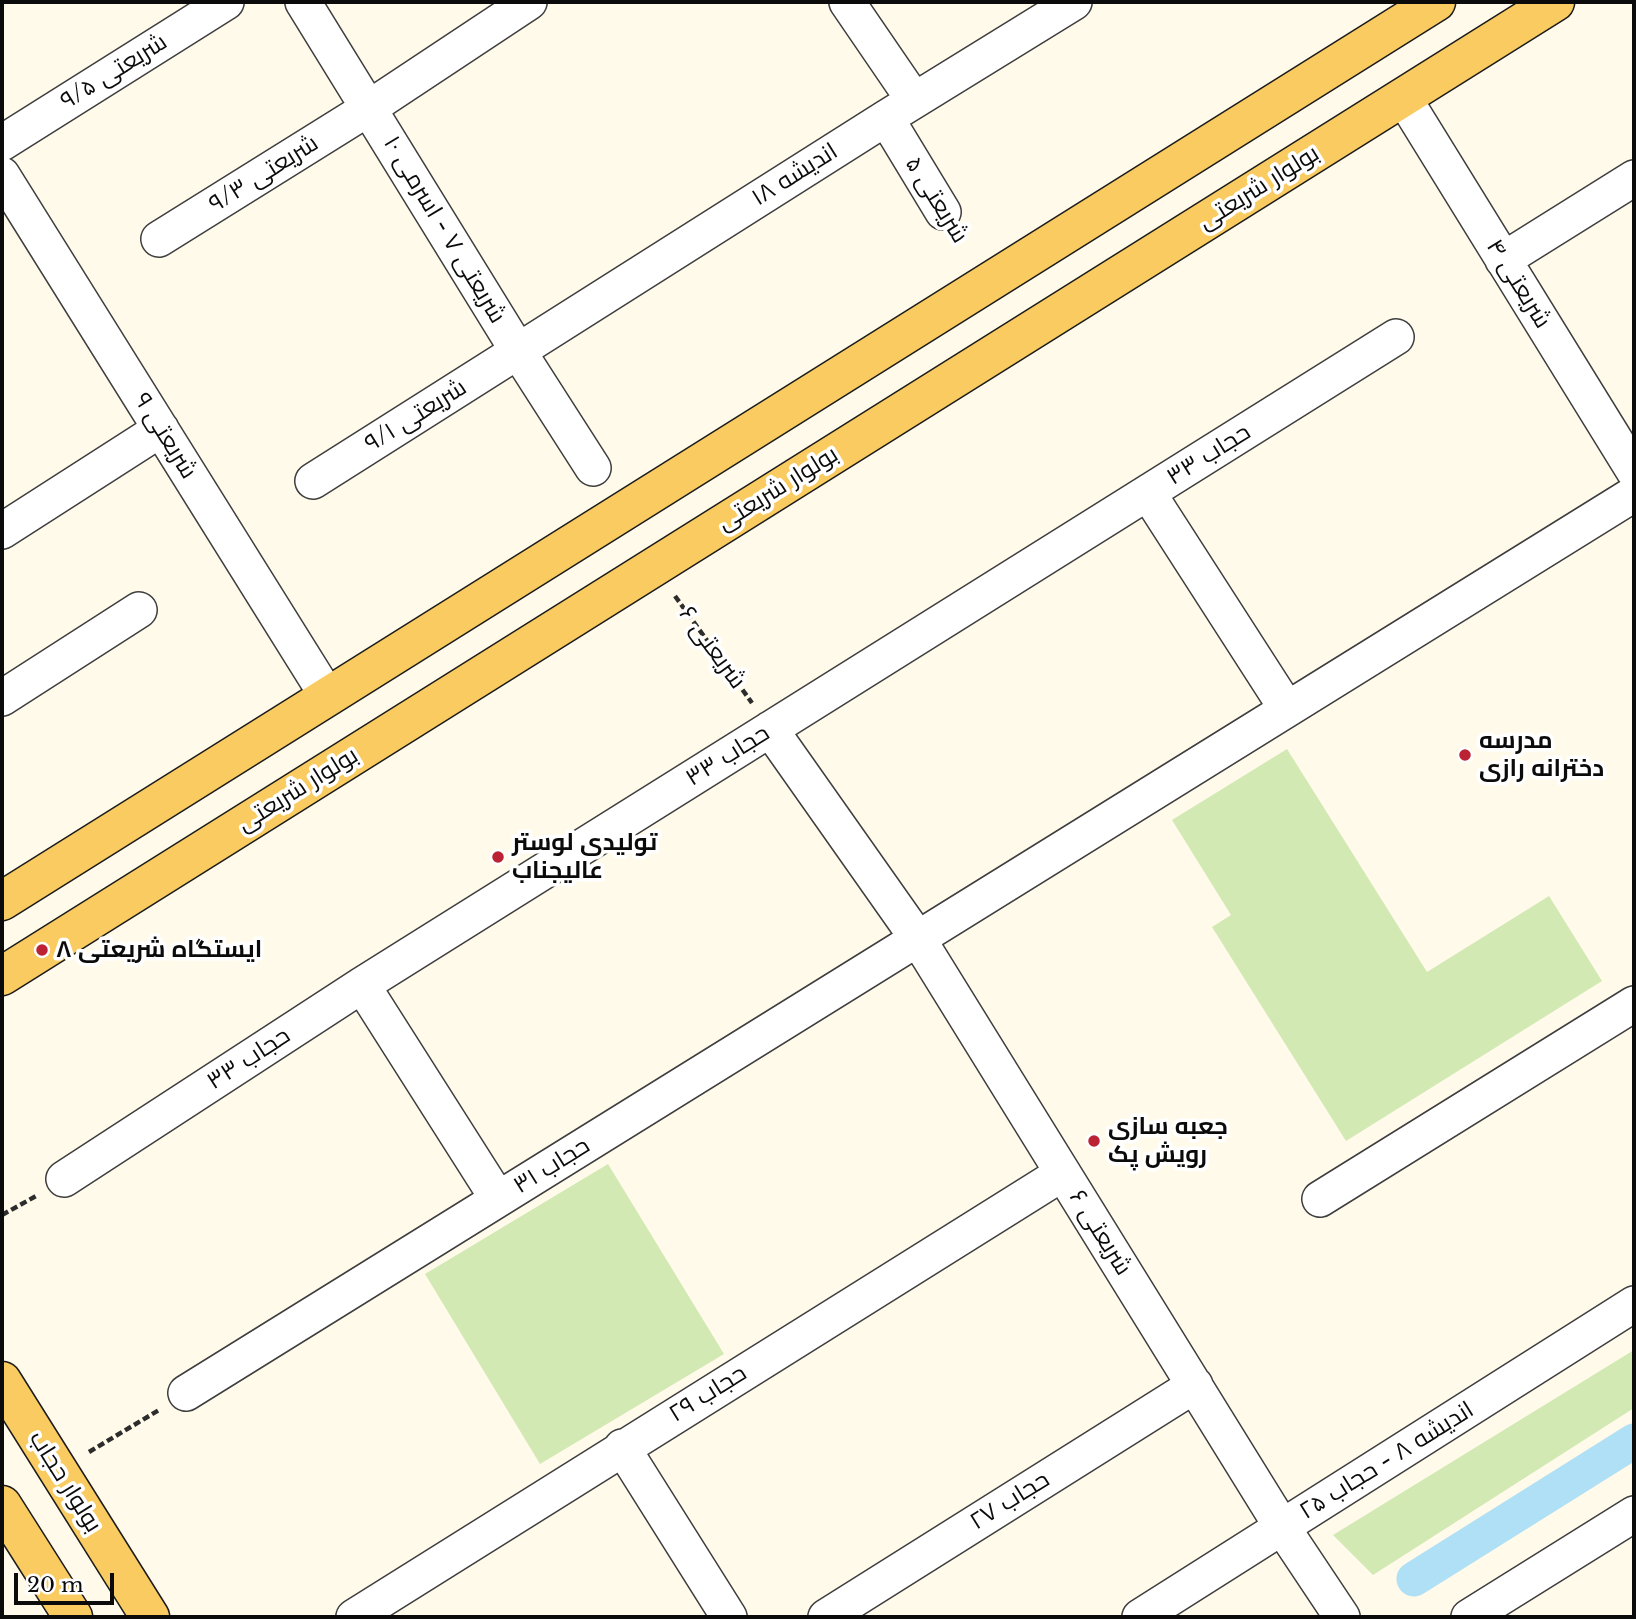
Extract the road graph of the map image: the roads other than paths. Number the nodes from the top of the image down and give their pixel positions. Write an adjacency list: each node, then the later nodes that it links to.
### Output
1 (226, 2): 11 (street, شریعتی ۹/۵)
2 (303, 2): 9 (street, شریعتی ۷ - اسرمی ۱۰)
3 (529, 2): 9 (street, شریعتی ۹/۳)
4 (847, 2): 10 (street, شریعتی ۵)
5 (1074, 2): 10 (street, اندیشه ۱۸)
6 (1436, 2): 27 (main road)
7 (1555, 2): 8 (main road, بولوار شریعتی)
8 (1403, 97): 16 (street, شریعتی ۴); 33 (main road, بولوار شریعتی)
9 (369, 108): 15 (street, شریعتی ۹/۳); 18 (street, شریعتی ۷ - اسرمی ۱۰)
10 (900, 109): 14 (street, شریعتی ۵); 18 (street, اندیشه ۱۸)
11 (2, 143)
12 (2, 175): 19 (street, شریعتی ۹)
13 (1634, 178): 16 (street)
14 (943, 212)
15 (159, 239)
16 (1503, 260): 21 (street, شریعتی ۴)
17 (1396, 337): 23 (street, حجاب ۳۳)
18 (518, 351): 20 (street, شریعتی ۷ - اسرمی ۱۰); 22 (street, شریعتی ۹/۱)
19 (161, 429): 25 (street); 27 (street, شریعتی ۹)
20 (593, 468)
21 (1634, 471)
22 (313, 481)
23 (1148, 493): 29 (street); 30 (street, حجاب ۳۳)
24 (1634, 494): 29 (street, حجاب ۳۱)
25 (2, 531)
26 (139, 610): 28 (street)
27 (328, 697): 31 (main road)
28 (2, 698)
29 (1287, 709): 32 (street, حجاب ۳۱)
30 (771, 729): 32 (street, شریعتی ۶); 34 (street, حجاب ۳۳)
31 (2, 901)
32 (918, 939): 36 (street, شریعتی ۶); 38 (street, حجاب ۳۱)
33 (2, 976)
34 (362, 985): 37 (street, حجاب ۳۳); 38 (street)
35 (1634, 1004): 39 (street)
36 (1063, 1173): 42 (street, شریعتی ۶); 44 (street, حجاب ۲۹)
37 (64, 1179)
38 (498, 1199): 43 (street, حجاب ۳۱)
39 (1320, 1199)
40 (1634, 1304): 47 (street, اندیشه ۸ - حجاب ۲۵)
41 (2, 1381): 49 (main road, بولوار حجاب)
42 (1195, 1385): 47 (street, شریعتی ۶); 52 (street, حجاب ۲۷)
43 (187, 1393)
44 (622, 1447): 50 (street, حجاب ۲۹); 51 (street)
45 (2, 1505): 48 (main road)
46 (1634, 1514): 55 (street)
47 (1282, 1527): 53 (street, اندیشه ۸ - حجاب ۲۵); 54 (street, شریعتی ۶)
48 (73, 1617)
49 (150, 1617)
50 (354, 1617)
51 (729, 1617)
52 (826, 1617)
53 (1140, 1617)
54 (1342, 1617)
55 (1469, 1617)

